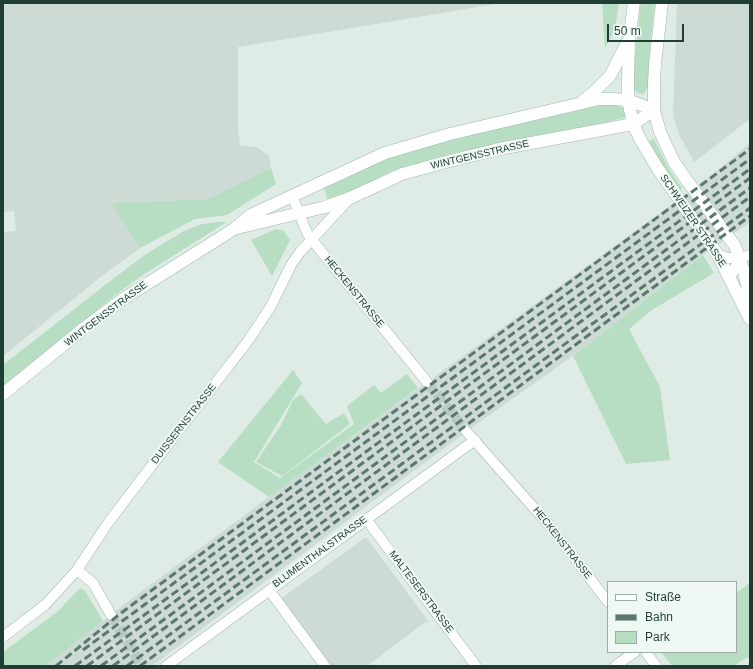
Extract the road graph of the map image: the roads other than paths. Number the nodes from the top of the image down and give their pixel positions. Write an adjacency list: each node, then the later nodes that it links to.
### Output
1 (634, 3): 3 (main road)
2 (662, 3): 6 (main road, SCHWEIZER STRASSE)
3 (629, 41): 4 (main road, SCHWEIZER STRASSE); 5 (main road, WINTGENSSTRASSE)
4 (628, 100): 5 (main road, WINTGENSSTRASSE); 6 (main road, WINTGENSSTRASSE); 7 (main road, SCHWEIZER STRASSE)
5 (581, 102): 8 (main road, WINTGENSSTRASSE)
6 (654, 110): 7 (main road, WINTGENSSTRASSE); 14 (main road, SCHWEIZER STRASSE)
7 (633, 124): 9 (main road, WINTGENSSTRASSE); 13 (main road, SCHWEIZER STRASSE)
8 (294, 198): 10 (street, HECKENSTRASSE); 11 (main road, WINTGENSSTRASSE)
9 (350, 198): 10 (main road, WINTGENSSTRASSE); 12 (street, DUISSERNSTRASSE)
10 (300, 214): 11 (main road, WINTGENSSTRASSE); 12 (street, HECKENSTRASSE)
11 (234, 229): 19 (main road, WINTGENSSTRASSE)
12 (312, 240): 18 (street, HECKENSTRASSE); 23 (street, DUISSERNSTRASSE)
13 (718, 255): 14 (street); 15 (main road, SCHWEIZER STRASSE)
14 (745, 257): 15 (street); 16 (main road, SCHWEIZER STRASSE)
15 (730, 278): 17 (main road, SCHWEIZER STRASSE)
16 (750, 304)
17 (750, 319)
18 (427, 382)
19 (3, 394)
20 (466, 431): 21 (street, HECKENSTRASSE)
21 (475, 440): 22 (street, BLUMENTHALSTRASSE); 25 (street, HECKENSTRASSE)
22 (366, 519): 24 (street, BLUMENTHALSTRASSE); 32 (street, MALTESERSTRASSE)
23 (77, 570): 26 (street); 27 (street, DUISSERNSTRASSE)
24 (269, 590): 30 (street, BLUMENTHALSTRASSE); 31 (street)
25 (607, 601)
26 (111, 615)
27 (3, 637)
28 (634, 653): 33 (street)
29 (647, 653): 34 (street)
30 (166, 666)
31 (325, 666)
32 (476, 666)
33 (615, 666)
34 (656, 666)

